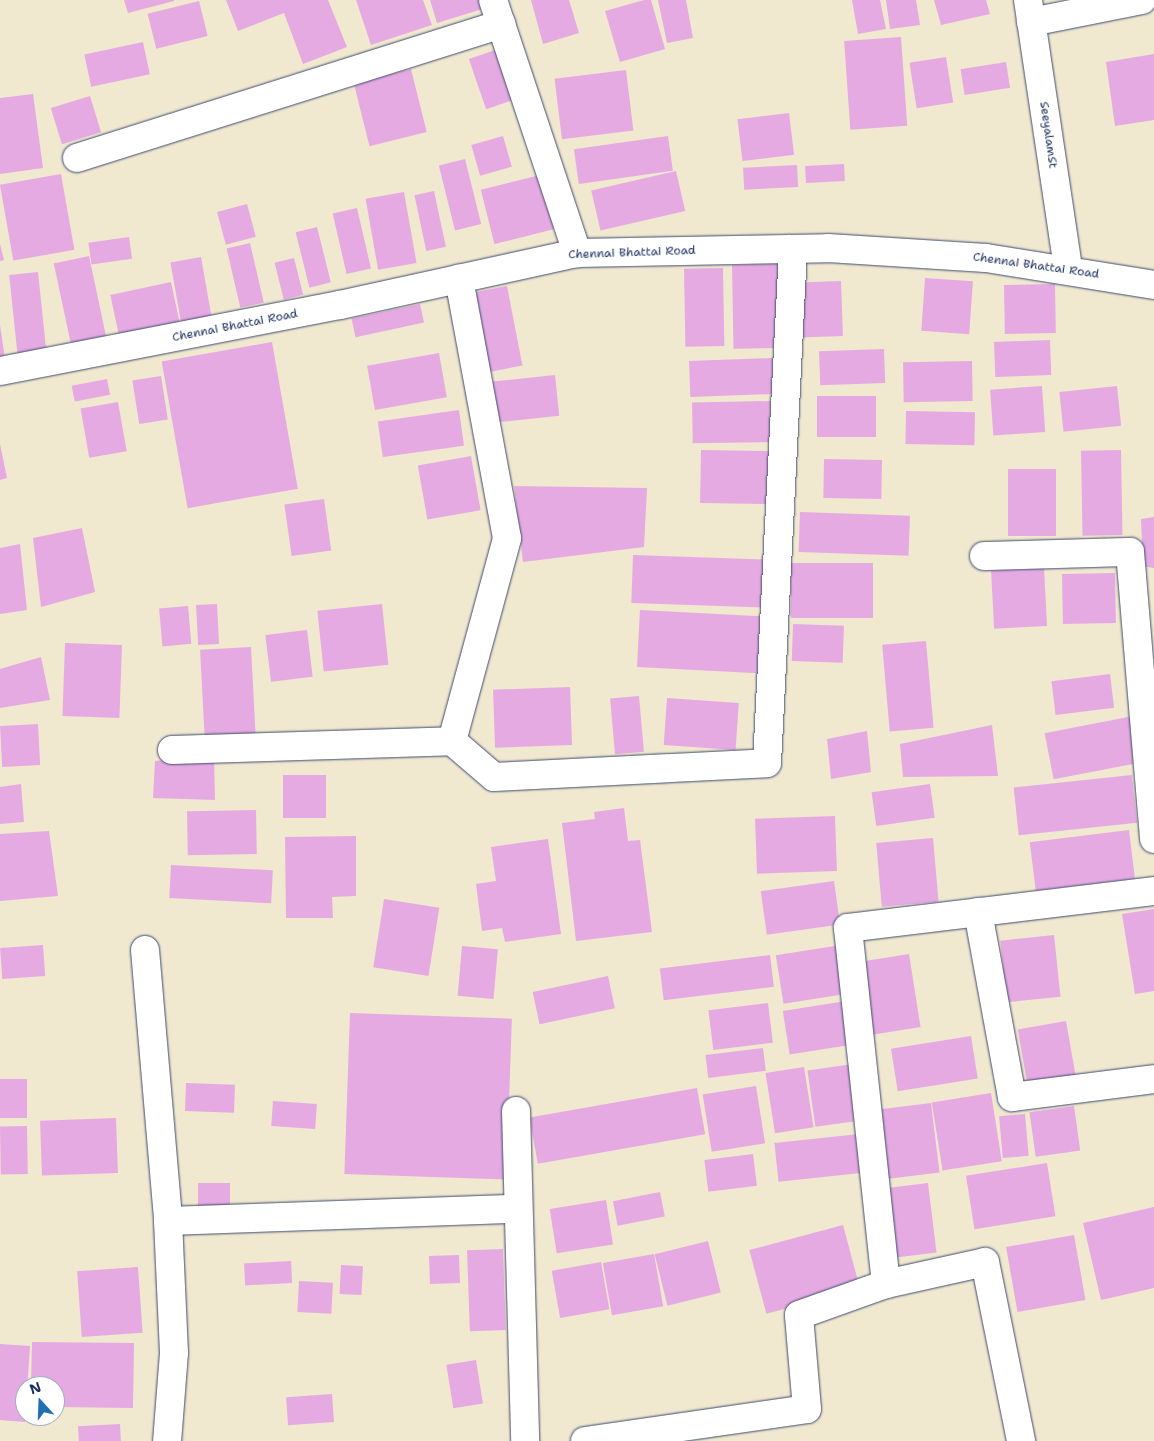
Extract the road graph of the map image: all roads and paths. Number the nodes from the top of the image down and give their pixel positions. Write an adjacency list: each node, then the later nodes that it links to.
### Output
1 (1142, 0): 2 (street)
2 (1030, 11): 7 (street, SeeyalamSt)
3 (497, 12): 4 (street); 6 (street)
4 (77, 158)
5 (793, 249): 6 (street, Chennai Bhattai Road); 7 (street, Chennai Bhattai Road); 12 (street)
6 (577, 253): 8 (street, Chennai Bhattai Road)
7 (1068, 269): 9 (street, Chennai Bhattai Road)
8 (459, 278): 10 (street, Chennai Bhattai Road); 12 (street)
9 (1154, 285)
10 (0, 371)
11 (984, 556): 14 (street)
12 (452, 741): 13 (street)
13 (172, 750)
14 (1154, 839)
15 (1154, 891): 16 (street)
16 (978, 912): 18 (street); 22 (street)
17 (145, 950): 21 (street)
18 (1154, 1079)
19 (516, 1111): 20 (street)
20 (516, 1209): 21 (street); 25 (street)
21 (168, 1220): 24 (street)
22 (886, 1284): 23 (street); 27 (street)
23 (677, 1434): 26 (street)
24 (167, 1441)
25 (525, 1441)
26 (585, 1441)
27 (1021, 1441)

